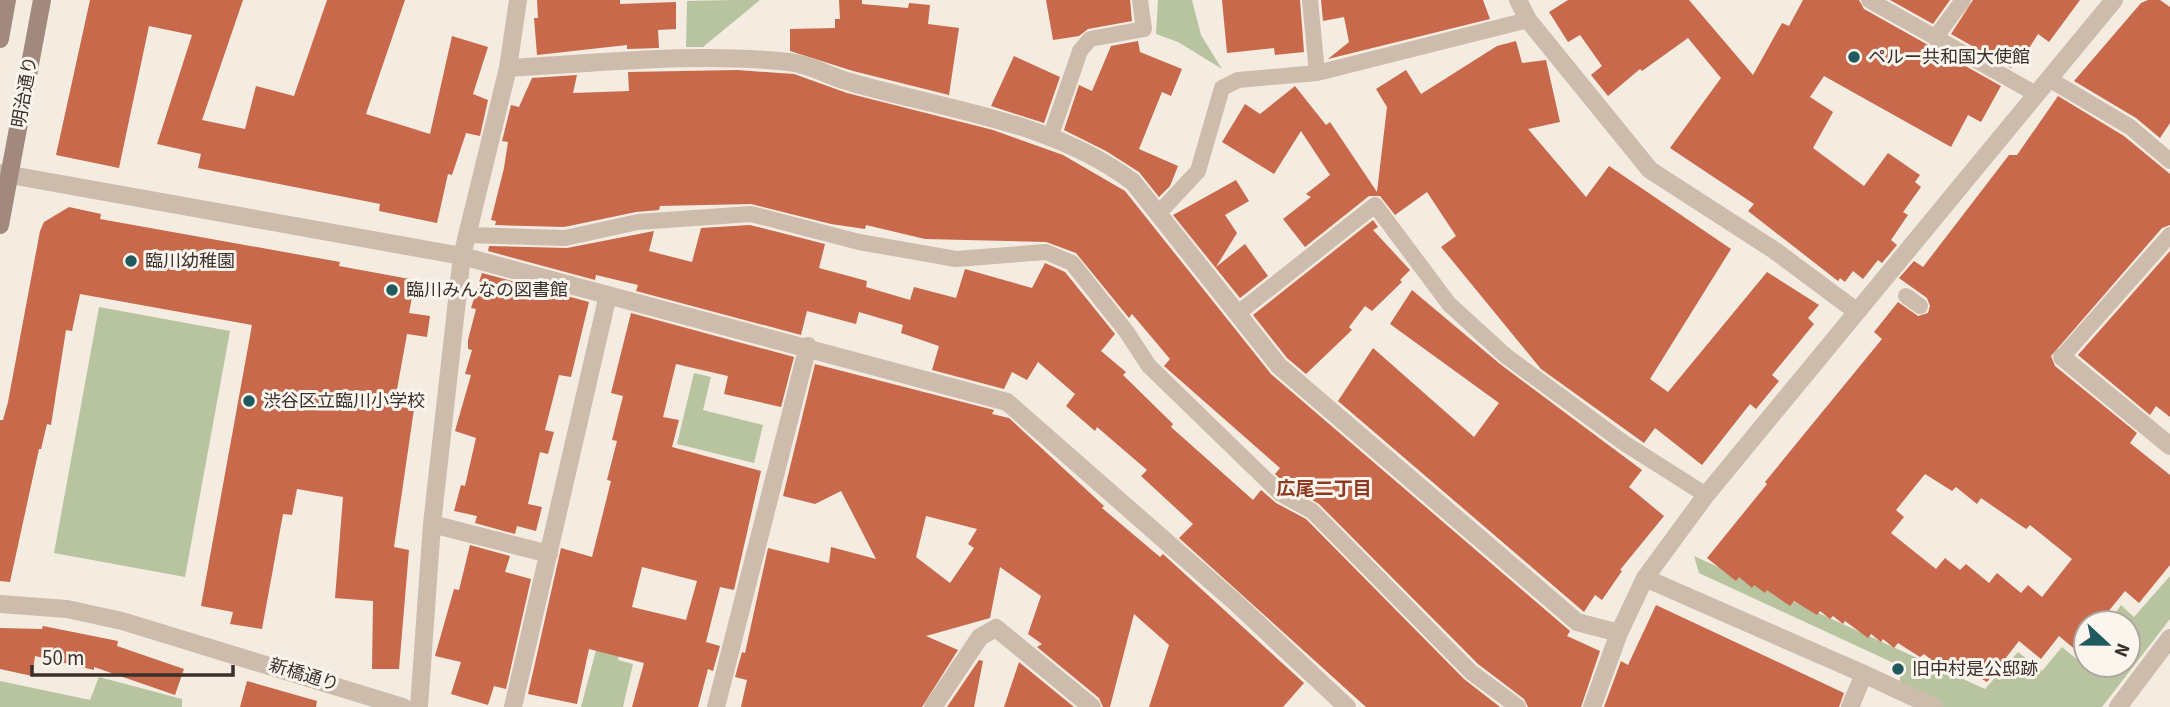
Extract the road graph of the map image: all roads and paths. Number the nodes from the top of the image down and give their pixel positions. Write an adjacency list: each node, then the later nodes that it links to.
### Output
1 (7, 0): 12 (main road, 明治通り)
2 (42, 0): 19 (main road, 明治通り)
3 (518, 0): 13 (street)
4 (1140, 0): 17 (lane)
5 (1310, 0): 14 (lane)
6 (1518, 0): 10 (street)
7 (1869, 0): 11 (lane)
8 (1964, 0): 11 (lane)
9 (2114, 0): 15 (street)
10 (1528, 20): 14 (lane); 26 (street)
11 (1935, 38): 16 (lane)
12 (0, 39)
13 (508, 68): 17 (street); 22 (street)
14 (1317, 74): 20 (lane)
15 (2049, 79): 16 (street); 18 (lane)
16 (2036, 94): 26 (street)
17 (1049, 138): 20 (street)
18 (2170, 161)
19 (5, 175): 21 (main road, 明治通り); 24 (street)
20 (1158, 214): 27 (street)
21 (0, 225)
22 (468, 235): 24 (street); 46 (lane)
23 (2170, 235): 29 (lane)
24 (462, 256): 25 (street); 32 (street)
25 (608, 295): 28 (street); 33 (street)
26 (1856, 311): 31 (street)
27 (1237, 314): 31 (lane); 36 (street)
28 (808, 346): 42 (street); 45 (street)
29 (2062, 358): 30 (street)
30 (2169, 443)
31 (1706, 495): 34 (street)
32 (432, 524): 33 (street); 40 (street)
33 (549, 554): 41 (street)
34 (1645, 578): 36 (street); 38 (street)
35 (0, 604): 39 (street, 新橋通り)
36 (1619, 633): 47 (street)
37 (2170, 638): 50 (street)
38 (1864, 674): 48 (street); 49 (street)
39 (403, 707)
40 (419, 707)
41 (513, 707)
42 (716, 707)
43 (933, 707): 44 (street)
44 (1092, 707)
45 (1347, 707)
46 (1518, 707)
47 (1592, 707)
48 (1850, 707)
49 (1934, 707)
50 (2118, 707)

